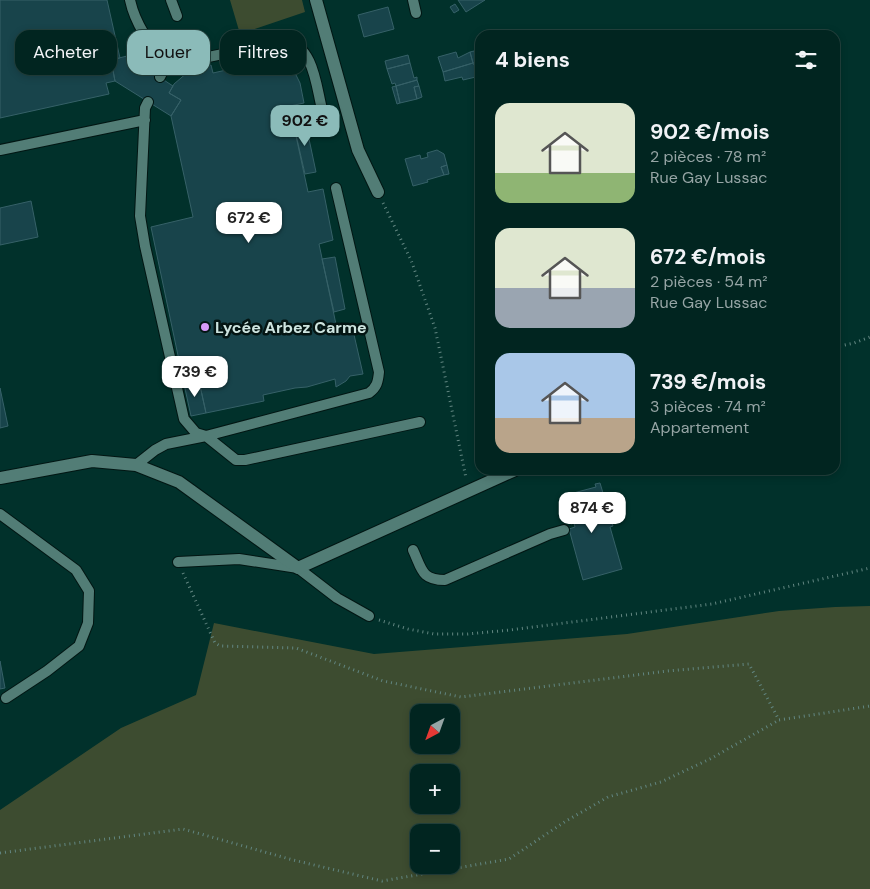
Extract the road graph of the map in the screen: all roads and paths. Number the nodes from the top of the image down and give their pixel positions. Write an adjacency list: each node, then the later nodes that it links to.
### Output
1 (130, 0): 7 (lane)
2 (171, 0): 6 (lane)
3 (316, 0): 14 (street)
4 (412, 0): 5 (lane)
5 (416, 13)
6 (177, 16)
7 (143, 30)
8 (210, 57): 10 (lane)
9 (148, 102): 11 (lane)
10 (322, 109)
11 (145, 120): 12 (lane); 18 (lane)
12 (0, 150)
13 (336, 188): 18 (lane)
14 (378, 192): 22 (path)
15 (870, 336): 16 (path)
16 (840, 346)
17 (420, 422): 18 (lane)
18 (206, 436): 19 (lane)
19 (136, 465): 21 (street); 27 (street)
20 (504, 475): 22 (street)
21 (0, 478)
22 (468, 491): 27 (street)
23 (0, 514): 30 (lane)
24 (564, 530): 25 (lane)
25 (413, 550)
26 (178, 562): 27 (lane); 32 (path)
27 (298, 568): 29 (lane)
28 (870, 568): 29 (path)
29 (369, 616)
30 (6, 698)
31 (870, 706): 32 (path)
32 (779, 720): 33 (path)
33 (0, 853)

